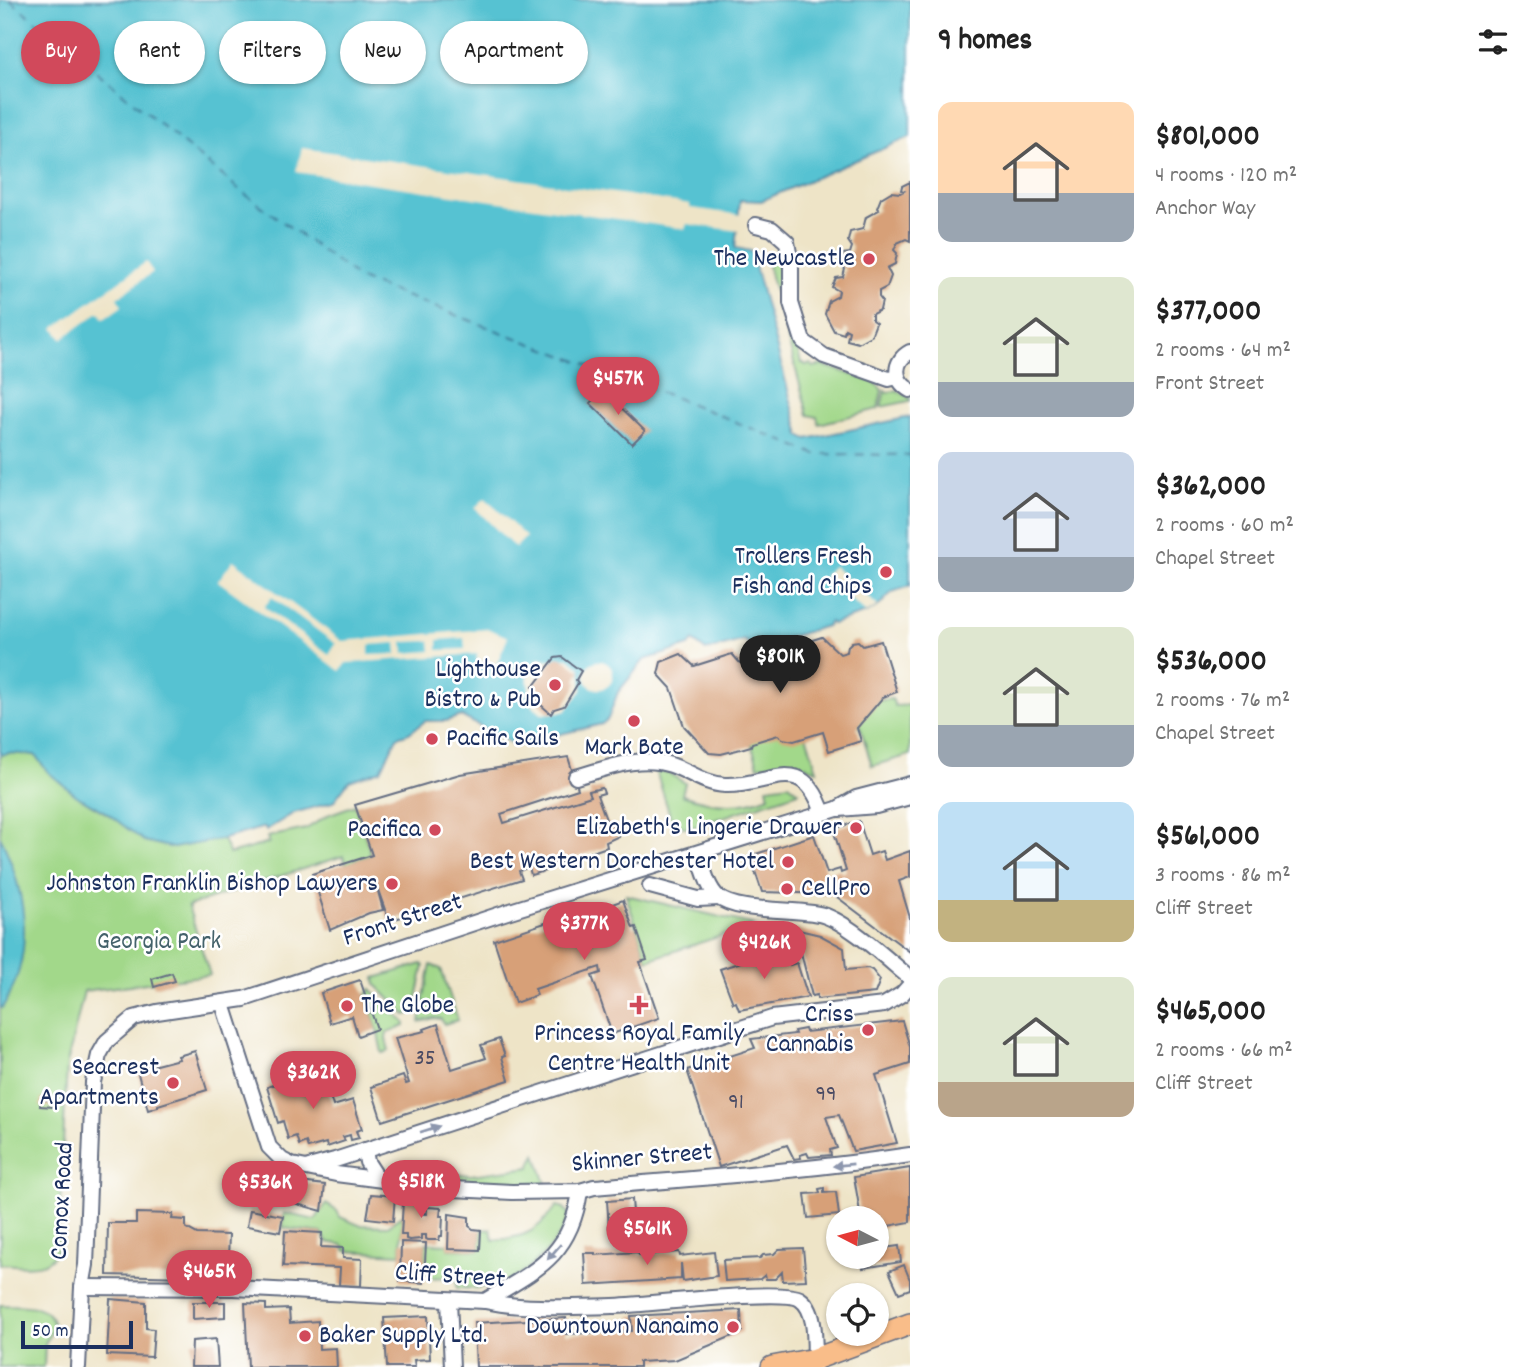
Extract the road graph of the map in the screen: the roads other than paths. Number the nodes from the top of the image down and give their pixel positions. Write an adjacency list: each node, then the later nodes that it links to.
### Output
1 (755, 225): 3 (street)
2 (910, 352): 3 (street)
3 (898, 377): 4 (street)
4 (910, 390)
5 (576, 777): 8 (street)
6 (910, 784): 8 (street, Front Street)
7 (910, 797): 8 (street, Front Street)
8 (830, 811): 9 (street, Front Street)
9 (698, 853): 11 (street); 14 (street, Front Street)
10 (650, 886): 11 (street)
11 (719, 898): 12 (street)
12 (910, 978)
13 (910, 985): 16 (street, one-way to 13)
14 (223, 1004): 15 (street, Front Street); 18 (street, Skinner Street)
15 (107, 1041): 21 (street, Comox Road)
16 (365, 1150): 18 (street); 19 (street)
17 (910, 1155): 20 (street, Skinner Street, one-way to 20)
18 (303, 1168): 19 (street, Skinner Street)
19 (378, 1179): 20 (street, Skinner Street)
20 (580, 1191): 23 (street, one-way to 23)
21 (82, 1287): 22 (street, Cliff Street); 26 (street, Comox Road)
22 (449, 1300): 23 (street, Cliff Street); 27 (street)
23 (485, 1301): 25 (street, Cliff Street)
24 (910, 1324): 25 (highway)
25 (811, 1364): 28 (highway)
26 (78, 1367)
27 (452, 1367)
28 (772, 1367)

